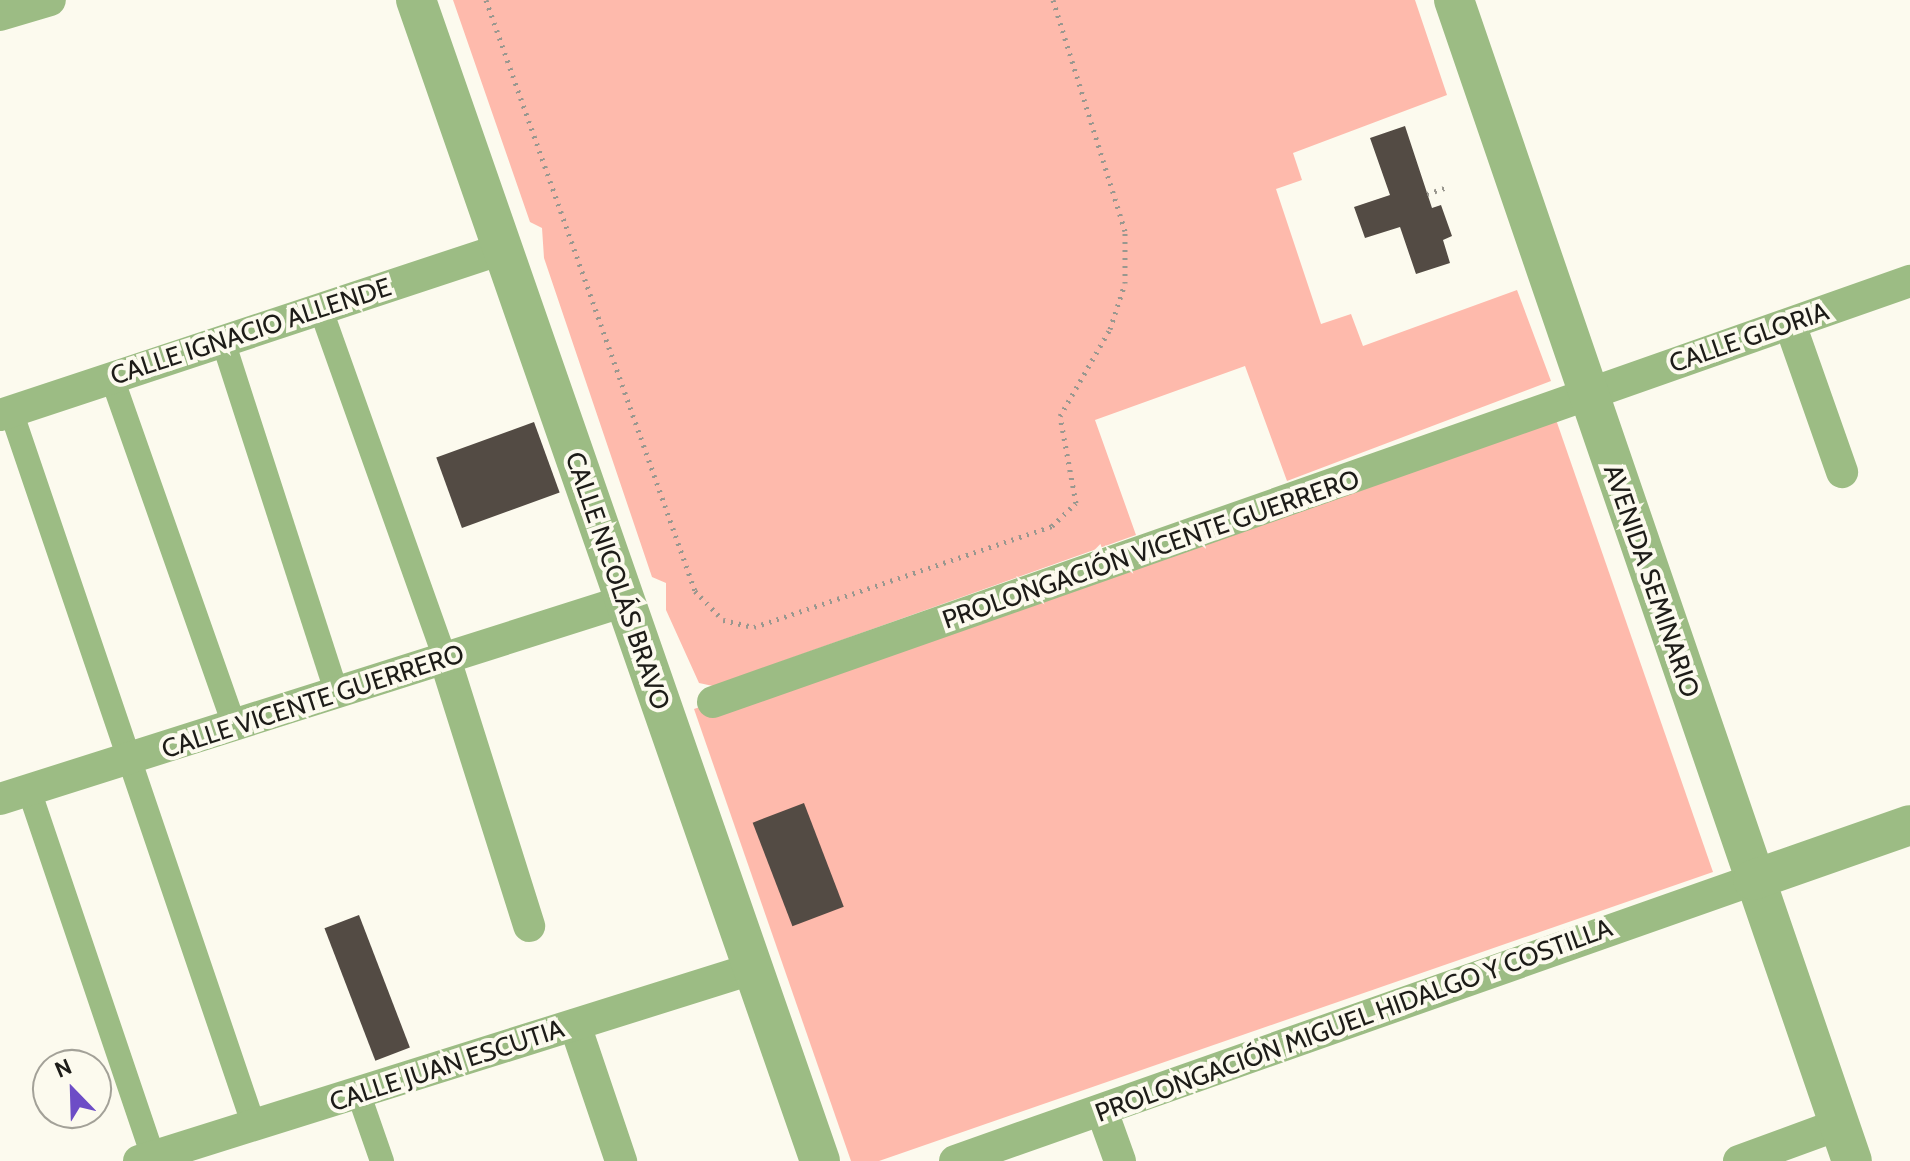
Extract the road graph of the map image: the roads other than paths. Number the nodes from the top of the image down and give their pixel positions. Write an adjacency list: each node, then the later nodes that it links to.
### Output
1 (50, 0): 4 (street)
2 (416, 0): 5 (street, CALLE NICOLÁS BRAVO)
3 (1454, 0): 11 (street, AVENIDA SEMINARIO)
4 (0, 15)
5 (502, 249): 7 (street, CALLE IGNACIO ALLENDE); 14 (street, CALLE NICOLÁS BRAVO)
6 (1910, 281): 8 (street, CALLE GLORIA)
7 (321, 310): 9 (street, CALLE IGNACIO ALLENDE); 15 (street)
8 (1790, 324): 11 (street, CALLE GLORIA); 13 (street)
9 (223, 341): 10 (street, CALLE IGNACIO ALLENDE); 16 (street)
10 (112, 378): 12 (street, CALLE IGNACIO ALLENDE); 18 (street)
11 (1587, 393): 17 (street, PROLONGACIÓN VICENTE GUERRERO); 22 (street, AVENIDA SEMINARIO)
12 (6, 413): 19 (street)
13 (1842, 472)
14 (625, 601): 15 (street, CALLE VICENTE GUERRERO); 24 (street, CALLE NICOLÁS BRAVO)
15 (445, 659): 16 (street, CALLE VICENTE GUERRERO); 23 (street)
16 (337, 694): 18 (street, CALLE VICENTE GUERRERO)
17 (713, 702)
18 (235, 728): 19 (street, CALLE VICENTE GUERRERO)
19 (134, 760): 20 (street, CALLE VICENTE GUERRERO); 28 (street)
20 (14, 794): 30 (street)
21 (1910, 825): 22 (street)
22 (1753, 880): 27 (street, PROLONGACIÓN MIGUEL HIDALGO Y COSTILLA); 29 (street, AVENIDA SEMINARIO)
23 (529, 926)
24 (755, 968): 25 (street, CALLE JUAN ESCUTIA); 33 (street, CALLE NICOLÁS BRAVO)
25 (575, 1025): 26 (street, CALLE JUAN ESCUTIA); 32 (street)
26 (359, 1095): 28 (street, CALLE JUAN ESCUTIA); 31 (street)
27 (1102, 1111): 34 (street, PROLONGACIÓN MIGUEL HIDALGO Y COSTILLA); 35 (street)
28 (254, 1126): 30 (street, CALLE JUAN ESCUTIA)
29 (1846, 1143): 36 (street)
30 (146, 1159)
31 (382, 1161)
32 (621, 1161)
33 (820, 1161)
34 (955, 1161)
35 (1120, 1161)
36 (1739, 1161)

